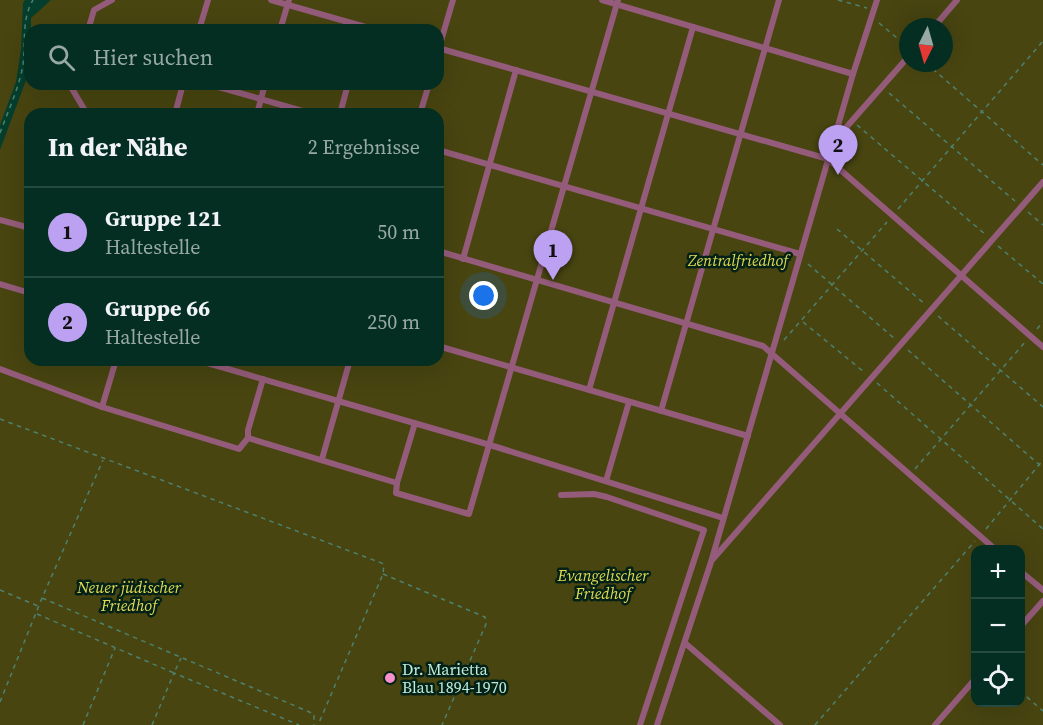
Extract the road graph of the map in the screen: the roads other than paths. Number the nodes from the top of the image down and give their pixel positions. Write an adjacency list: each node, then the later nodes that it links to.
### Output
1 (112, 0): 12 (lane)
2 (208, 0): 13 (lane)
3 (271, 0): 9 (lane)
4 (453, 0): 17 (lane)
5 (602, 0): 10 (lane)
6 (779, 0): 18 (lane)
7 (877, 0): 22 (lane)
8 (957, 0): 11 (lane)
9 (288, 2): 14 (lane); 15 (lane)
10 (617, 2): 16 (lane); 29 (lane)
11 (942, 18)
12 (90, 24)
13 (201, 24)
14 (282, 24)
15 (351, 24)
16 (693, 27): 18 (lane); 37 (lane)
17 (444, 29)
18 (765, 48): 22 (lane); 38 (lane)
19 (444, 51): 21 (lane)
20 (899, 67): 39 (lane)
21 (516, 70): 29 (lane); 42 (lane)
22 (853, 74): 39 (lane)
23 (73, 90): 31 (lane)
24 (181, 90): 32 (lane)
25 (229, 90): 30 (lane)
26 (263, 90): 30 (lane)
27 (346, 90): 35 (lane)
28 (427, 90): 36 (lane)
29 (592, 92): 37 (lane); 44 (lane)
30 (261, 99): 33 (lane); 34 (lane)
31 (83, 108)
32 (177, 108)
33 (259, 108)
34 (292, 108)
35 (342, 108)
36 (422, 108)
37 (669, 114): 38 (lane); 45 (lane)
38 (740, 134): 41 (lane); 48 (lane)
39 (834, 142): 41 (lane)
40 (444, 152): 42 (lane)
41 (828, 159): 50 (lane); 52 (lane)
42 (489, 165): 44 (lane); 51 (lane)
43 (1043, 182): 52 (lane)
44 (565, 186): 45 (lane); 53 (lane)
45 (641, 208): 48 (lane); 56 (lane)
46 (0, 220): 47 (lane)
47 (24, 226)
48 (713, 229): 50 (lane); 57 (lane)
49 (444, 253): 51 (lane)
50 (800, 256): 60 (lane)
51 (463, 259): 53 (lane)
52 (962, 275): 58 (lane); 72 (lane)
53 (538, 281): 56 (lane); 64 (lane)
54 (0, 284): 55 (lane)
55 (24, 291)
56 (614, 302): 57 (lane); 67 (lane)
57 (686, 323): 60 (lane); 71 (lane)
58 (1043, 347)
59 (444, 348): 64 (lane)
60 (773, 353): 72 (lane); 74 (lane)
61 (114, 366): 70 (lane)
62 (218, 366): 66 (lane)
63 (348, 366): 68 (lane)
64 (512, 368): 67 (lane); 76 (lane)
65 (0, 369): 70 (lane)
66 (263, 379): 68 (lane); 75 (lane)
67 (590, 390): 69 (lane)
68 (339, 401): 73 (lane); 77 (lane)
69 (629, 402): 71 (lane); 78 (lane)
70 (102, 407): 75 (lane)
71 (661, 411): 74 (lane)
72 (841, 414): 82 (lane); 83 (lane)
73 (415, 423): 76 (lane); 79 (lane)
74 (748, 436): 81 (lane)
75 (248, 438): 77 (lane)
76 (490, 445): 78 (lane); 79 (lane)
77 (322, 459): 79 (lane)
78 (606, 481): 81 (lane)
79 (397, 483)
80 (561, 495): 90 (lane)
81 (723, 518): 83 (lane)
82 (991, 545)
83 (711, 562): 88 (lane)
84 (1025, 575): 85 (lane)
85 (1043, 590)
86 (1043, 601): 87 (lane)
87 (1025, 621)
88 (685, 643): 91 (lane); 92 (lane)
89 (971, 683): 93 (lane)
90 (640, 725)
91 (657, 725)
92 (780, 725)
93 (935, 725)

